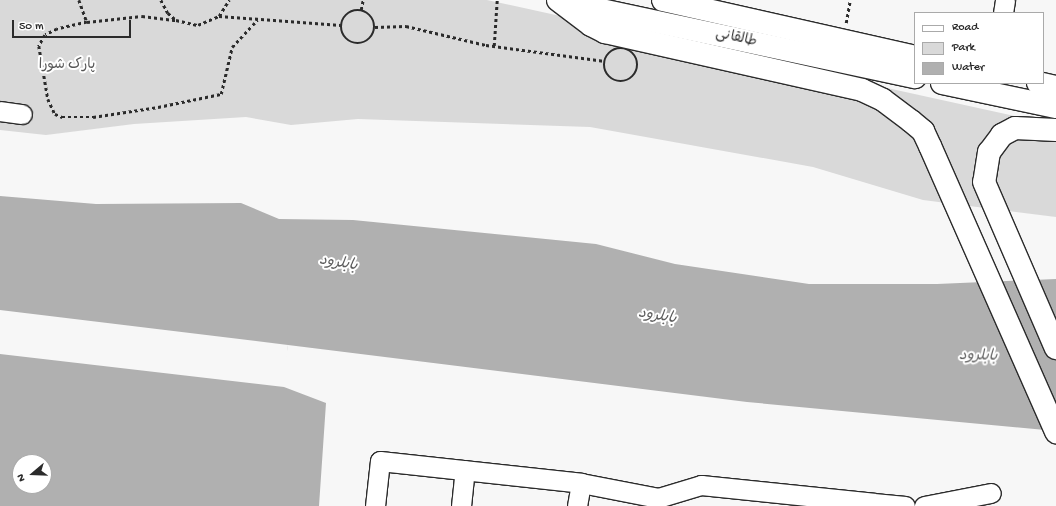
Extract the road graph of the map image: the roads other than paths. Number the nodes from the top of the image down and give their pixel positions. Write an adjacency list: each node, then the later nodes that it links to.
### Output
1 (558, 0): 6 (main road, طالقانی); 15 (main road)
2 (663, 0): 5 (main road, طالقانی)
3 (1006, 0): 4 (street)
4 (1003, 12)
5 (914, 57)
6 (914, 77)
7 (947, 84): 10 (main road)
8 (1042, 84): 9 (main road)
9 (1056, 87)
10 (1056, 107)
11 (0, 111): 12 (street)
12 (22, 114)
13 (1056, 130): 14 (main road)
14 (1056, 348)
15 (1056, 432)
16 (465, 470): 17 (street); 19 (street); 20 (street)
17 (581, 483): 21 (street); 22 (street)
18 (991, 493): 23 (street)
19 (375, 506)
20 (461, 506)
21 (577, 506)
22 (905, 506)
23 (924, 506)

